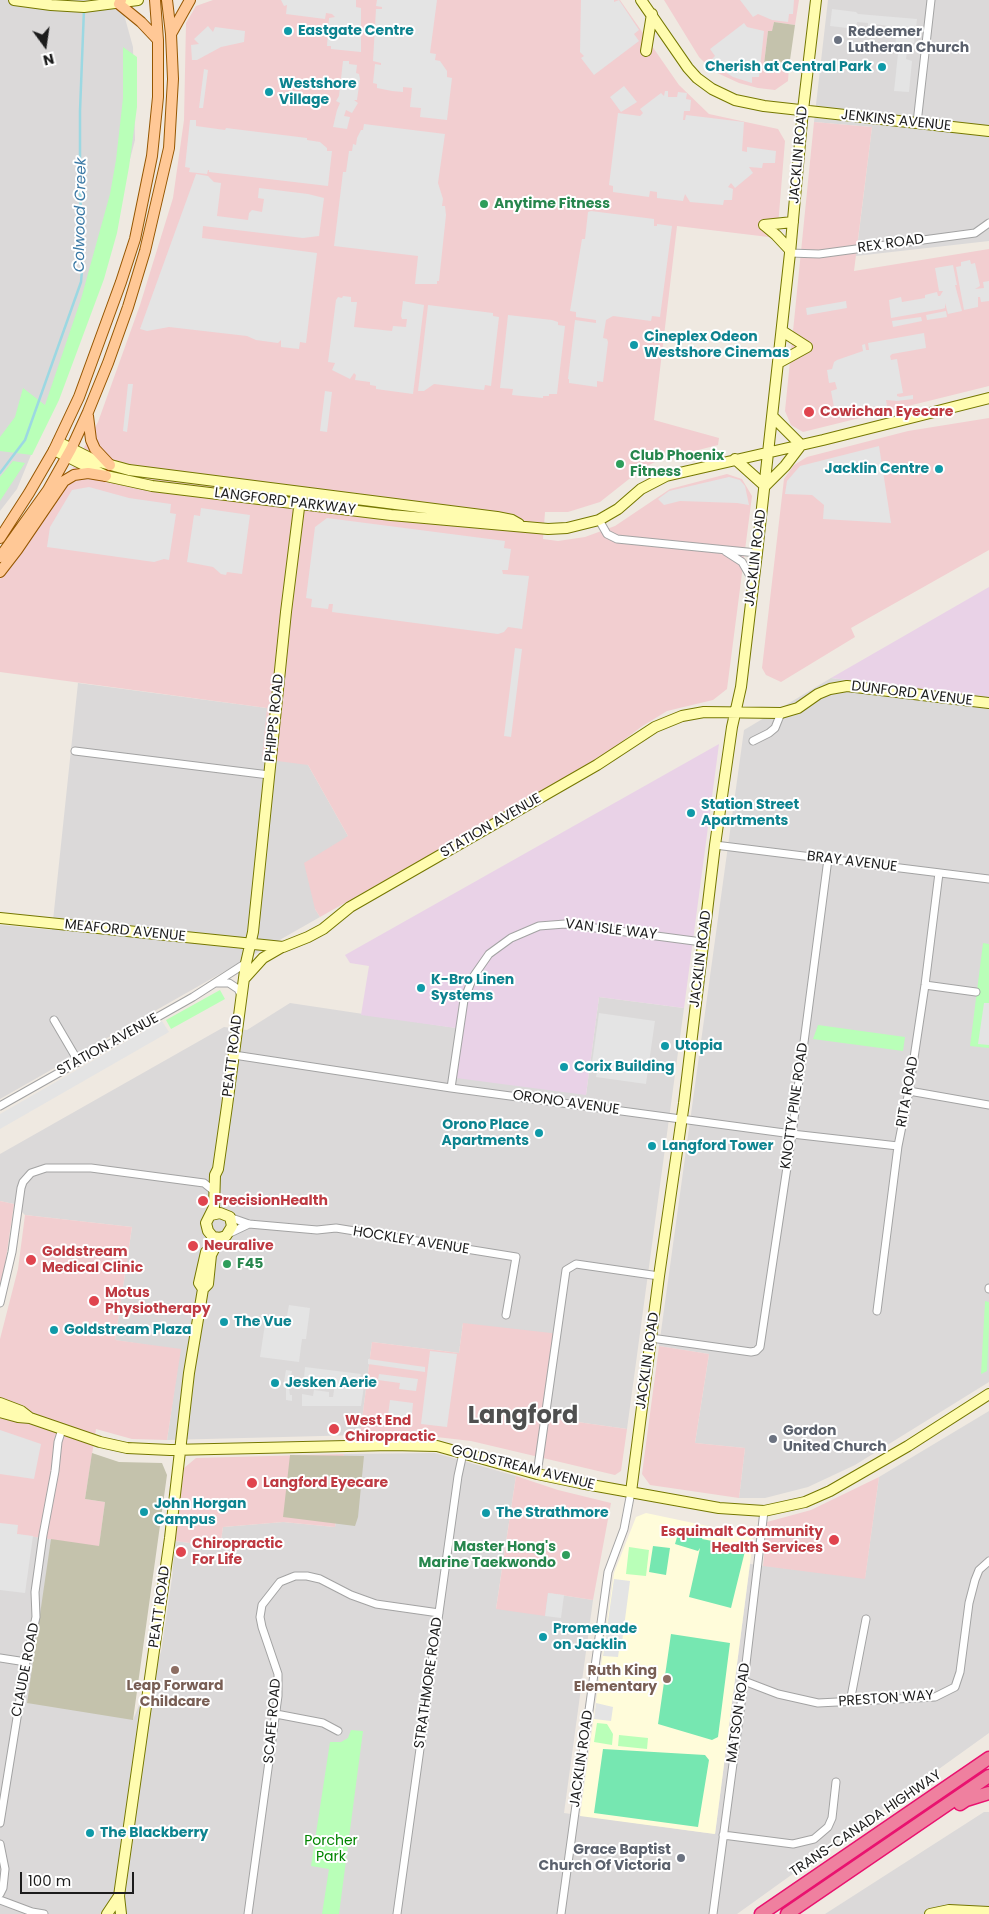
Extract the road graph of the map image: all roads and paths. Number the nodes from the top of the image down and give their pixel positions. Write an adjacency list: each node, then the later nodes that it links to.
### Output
1 (14, 0): 9 (main road)
2 (138, 0): 9 (main road)
3 (155, 0): 12 (main road)
4 (167, 0): 11 (main road)
5 (190, 0): 11 (main road)
6 (641, 0): 10 (main road, JENKINS AVENUE)
7 (816, 0): 14 (main road, JACKLIN ROAD)
8 (932, 0): 15 (street)
9 (120, 2): 12 (main road)
10 (652, 14): 13 (main road); 14 (main road, JENKINS AVENUE)
11 (171, 34): 23 (main road)
12 (158, 40): 26 (main road)
13 (646, 51)
14 (803, 110): 15 (main road, JENKINS AVENUE); 17 (main road, JACKLIN ROAD)
15 (917, 123): 16 (main road, JENKINS AVENUE)
16 (989, 131)
17 (793, 222): 19 (main road, JACKLIN ROAD); 19 (main road)
18 (989, 223): 19 (street, REX ROAD)
19 (790, 251): 20 (main road, JACKLIN ROAD)
20 (782, 331): 21 (main road, JACKLIN ROAD); 21 (main road)
21 (778, 363): 24 (main road, JACKLIN ROAD)
22 (989, 398): 25 (main road, LANGFORD PARKWAY)
23 (88, 412): 27 (main road); 30 (main road)
24 (773, 417): 25 (main road); 28 (main road, JACKLIN ROAD)
25 (801, 445): 28 (main road, LANGFORD PARKWAY); 32 (main road)
26 (56, 446): 27 (main road, LANGFORD PARKWAY); 37 (main road)
27 (69, 452): 30 (main road, LANGFORD PARKWAY); 31 (main road, LANGFORD PARKWAY); 40 (main road)
28 (769, 452): 29 (main road, LANGFORD PARKWAY); 32 (main road, JACKLIN ROAD)
29 (736, 459): 32 (main road); 35 (main road, LANGFORD PARKWAY)
30 (110, 465): 33 (main road, LANGFORD PARKWAY)
31 (106, 476): 34 (main road, LANGFORD PARKWAY); 41 (main road)
32 (765, 486): 39 (main road, JACKLIN ROAD)
33 (301, 492): 34 (main road, PHIPPS ROAD); 36 (main road, LANGFORD PARKWAY)
34 (299, 504): 36 (main road, LANGFORD PARKWAY); 48 (main road, PHIPPS ROAD)
35 (599, 520): 36 (main road, LANGFORD PARKWAY); 38 (street)
36 (522, 526)
37 (0, 538)
38 (725, 551): 39 (street); 42 (street)
39 (757, 553): 42 (main road, JACKLIN ROAD)
40 (0, 557)
41 (0, 572)
42 (754, 582): 44 (main road, JACKLIN ROAD)
43 (989, 703): 45 (main road, DUNFORD AVENUE)
44 (736, 712): 45 (main road, DUNFORD AVENUE); 49 (main road, JACKLIN ROAD); 56 (main road, STATION AVENUE)
45 (781, 713): 46 (street)
46 (753, 741)
47 (75, 751): 48 (street)
48 (269, 776): 55 (main road, PHIPPS ROAD)
49 (715, 845): 50 (street, BRAY AVENUE); 54 (main road, JACKLIN ROAD)
50 (828, 859): 51 (street, BRAY AVENUE); 71 (street, KNOTTY PINE ROAD)
51 (939, 873): 52 (street, BRAY AVENUE); 60 (street, RITA ROAD)
52 (989, 879)
53 (0, 918): 55 (main road, MEAFORD AVENUE)
54 (702, 942): 66 (street, VAN ISLE WAY); 70 (main road, JACKLIN ROAD)
55 (250, 944): 56 (main road, STATION AVENUE); 57 (main road, PEATT ROAD)
56 (283, 947): 58 (main road)
57 (246, 963): 58 (main road, PEATT ROAD); 59 (street, STATION AVENUE)
58 (243, 979): 62 (main road, PEATT ROAD)
59 (216, 983): 62 (street); 65 (street, STATION AVENUE)
60 (925, 985): 61 (street); 67 (street, RITA ROAD)
61 (976, 992)
62 (241, 995): 64 (main road, PEATT ROAD)
63 (54, 1020): 65 (street)
64 (234, 1055): 66 (street, ORONO AVENUE); 73 (main road, PEATT ROAD)
65 (78, 1061): 69 (street, STATION AVENUE)
66 (451, 1088): 70 (street, ORONO AVENUE)
67 (909, 1091): 68 (street); 72 (street, RITA ROAD)
68 (989, 1105)
69 (0, 1106)
70 (682, 1119): 71 (street, ORONO AVENUE); 81 (main road, JACKLIN ROAD)
71 (792, 1134): 72 (street, ORONO AVENUE); 86 (street, KNOTTY PINE ROAD)
72 (898, 1146): 84 (street, RITA ROAD)
73 (216, 1173): 74 (street); 75 (main road, PEATT ROAD); 76 (main road, PEATT ROAD)
74 (204, 1183): 75 (street); 83 (street)
75 (214, 1191): 77 (main road, PEATT ROAD)
76 (227, 1215): 77 (main road); 78 (street, HOCKLEY AVENUE); 80 (main road, PEATT ROAD)
77 (211, 1216): 79 (main road, PEATT ROAD)
78 (249, 1224): 80 (street); 85 (street, HOCKLEY AVENUE)
79 (207, 1230): 80 (main road); 82 (main road, PEATT ROAD)
80 (227, 1235): 82 (main road, PEATT ROAD)
81 (659, 1276): 86 (main road, JACKLIN ROAD); 94 (street)
82 (203, 1289): 92 (main road, PEATT ROAD)
83 (0, 1303)
84 (877, 1311)
85 (506, 1315)
86 (651, 1338): 95 (main road, JACKLIN ROAD)
87 (989, 1394): 96 (main road, GOLDSTREAM AVENUE)
88 (0, 1403): 90 (main road, GOLDSTREAM AVENUE)
89 (0, 1412): 90 (main road, GOLDSTREAM AVENUE)
90 (30, 1418): 91 (main road, GOLDSTREAM AVENUE)
91 (62, 1429): 92 (main road, GOLDSTREAM AVENUE); 101 (street, CLAUDE ROAD)
92 (181, 1449): 93 (main road, GOLDSTREAM AVENUE); 114 (main road, PEATT ROAD)
93 (463, 1453): 94 (main road, GOLDSTREAM AVENUE); 98 (street, STRATHMORE ROAD)
94 (537, 1474): 95 (main road, GOLDSTREAM AVENUE)
95 (631, 1492): 96 (main road, GOLDSTREAM AVENUE); 122 (street, JACKLIN ROAD)
96 (764, 1511): 102 (street, MATSON ROAD)
97 (989, 1562): 103 (street, PRESTON WAY)
98 (439, 1613): 104 (street, SCAFE ROAD); 121 (street, STRATHMORE ROAD)
99 (866, 1619): 103 (street)
100 (0, 1658): 101 (street)
101 (26, 1662): 110 (street, CLAUDE ROAD)
102 (744, 1681): 103 (street, PRESTON WAY); 111 (street, MATSON ROAD)
103 (850, 1702)
104 (276, 1714): 105 (street); 120 (street, SCAFE ROAD)
105 (338, 1731)
106 (989, 1758): 124 (highway, TRANS-CANADA HIGHWAY)
107 (989, 1776): 125 (highway, TRANS-CANADA HIGHWAY)
108 (836, 1782): 111 (street)
109 (989, 1792): 125 (highway)
110 (0, 1823)
111 (723, 1835): 123 (street, MATSON ROAD)
112 (0, 1844): 113 (street)
113 (0, 1894)
114 (119, 1896): 118 (main road, PEATT ROAD); 119 (main road, PEATT ROAD)
115 (0, 1900): 117 (street)
116 (989, 1912): 126 (main road)
117 (44, 1914)
118 (110, 1914)
119 (121, 1914)
120 (248, 1914)
121 (397, 1914)
122 (561, 1914)
123 (712, 1914)
124 (761, 1914)
125 (787, 1914)
126 (930, 1914)

